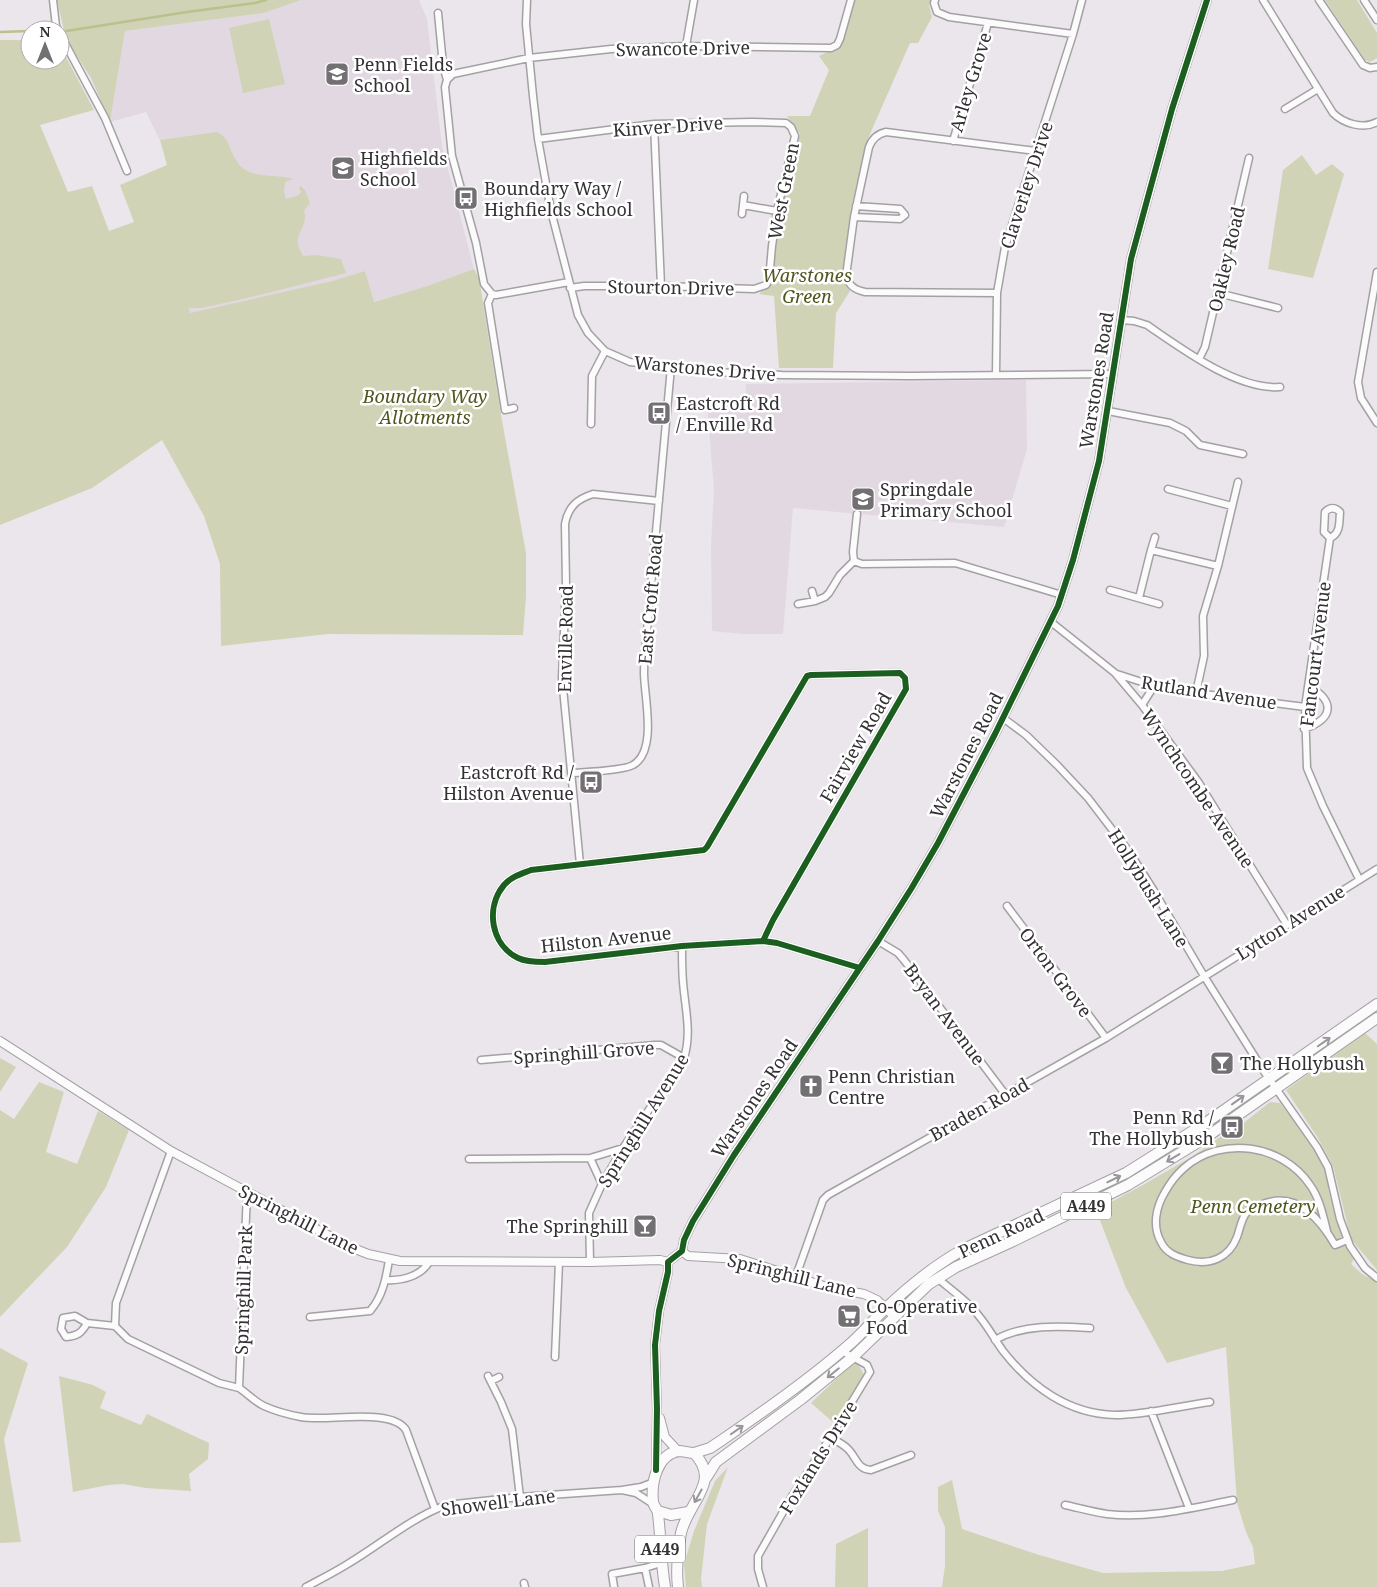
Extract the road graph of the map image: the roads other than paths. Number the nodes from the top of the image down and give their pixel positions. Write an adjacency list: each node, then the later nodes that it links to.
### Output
1 (53, 0): 12 (street)
2 (527, 0): 18 (street, Warstones Drive)
3 (694, 0): 16 (street)
4 (850, 0): 16 (street, Swancote Drive)
5 (935, 0): 14 (street)
6 (1082, 0): 15 (street, Claverley Drive)
7 (1207, 0): 46 (street, Warstones Road)
8 (1262, 0): 21 (street)
9 (1319, 0): 19 (street)
10 (1364, 0): 13 (street)
11 (438, 13): 20 (street)
12 (56, 20)
13 (1377, 20)
14 (988, 23): 15 (street); 27 (street, Arley Grove)
15 (1074, 34): 28 (street, Claverley Drive)
16 (686, 46): 18 (street, Swancote Drive)
17 (70, 53): 30 (street)
18 (529, 58): 20 (street, Swancote Drive); 26 (street, Warstones Drive)
19 (1377, 67)
20 (447, 80): 44 (street)
21 (1318, 89): 22 (street); 23 (street)
22 (1286, 109)
23 (1377, 122)
24 (654, 124): 25 (street, Kinver Drive); 26 (street, Kinver Drive); 41 (street)
25 (794, 131): 34 (street, West Green)
26 (538, 139): 40 (street, Warstones Drive)
27 (952, 141): 28 (street); 33 (street)
28 (1036, 151): 42 (street, Claverley Drive)
29 (1249, 158): 43 (street, Oakley Road)
30 (127, 171)
31 (744, 196): 32 (street)
32 (743, 205): 34 (street); 35 (street)
33 (856, 206): 36 (street); 36 (street)
34 (777, 211): 38 (street, West Green)
35 (742, 214)
36 (854, 217): 42 (street)
37 (1377, 272): 39 (street)
38 (769, 280): 41 (street, Stourton Drive)
39 (1376, 284): 55 (street)
40 (569, 285): 41 (street, Stourton Drive); 44 (street, Stourton Drive); 47 (street, Warstones Drive)
41 (661, 286)
42 (996, 293): 50 (street, Claverley Drive)
43 (1218, 293): 45 (street); 48 (street, Oakley Road)
44 (492, 294): 53 (street)
45 (1278, 308)
46 (1121, 320): 48 (street); 51 (street, Warstones Road)
47 (605, 351): 49 (street, Warstones Drive); 56 (street)
48 (1199, 359): 52 (street)
49 (671, 367): 50 (street, Warstones Drive); 60 (street, East Croft Road)
50 (996, 374): 51 (street, Warstones Drive)
51 (1113, 374): 54 (street, Warstones Road)
52 (1280, 387)
53 (514, 408)
54 (1108, 411): 57 (street); 70 (street, Warstones Road)
55 (1377, 423)
56 (591, 424)
57 (1243, 454)
58 (1238, 482): 61 (street)
59 (1168, 489): 61 (street)
60 (659, 501): 84 (street, East Croft Road); 84 (street, Enville Road)
61 (1232, 506): 67 (street)
62 (857, 514): 66 (street)
63 (1154, 538): 65 (street)
64 (1330, 538): 78 (street, Fancourt Avenue)
65 (1151, 550): 67 (street); 71 (street)
66 (854, 561): 70 (street); 72 (street)
67 (1218, 566): 79 (street)
68 (1110, 590): 71 (street)
69 (812, 592): 72 (street)
70 (1062, 595): 75 (street, Warstones Road)
71 (1139, 598): 74 (street)
72 (814, 601): 73 (street)
73 (798, 604)
74 (1159, 604)
75 (1051, 622): 76 (street, Wynchcombe Avenue); 82 (street, Warstones Road)
76 (1115, 674): 77 (street, Rutland Avenue); 80 (street, Wynchcombe Avenue)
77 (1154, 686): 79 (street, Rutland Avenue); 80 (street)
78 (1309, 686): 81 (street, Fancourt Avenue); 83 (street)
79 (1196, 693): 81 (street, Rutland Avenue)
80 (1142, 705): 90 (street, Wynchcombe Avenue)
81 (1304, 707): 83 (street, Fancourt Avenue)
82 (1003, 718): 92 (street, Warstones Road); 95 (street, Hollybush Lane)
83 (1304, 729): 88 (street, Fancourt Avenue)
84 (572, 773): 86 (street, Enville Road)
85 (700, 852): 86 (street, Hilston Avenue); 91 (street, Fairview Road)
86 (580, 864): 93 (street, Hilston Avenue)
87 (1377, 869): 88 (street, Lytton Avenue)
88 (1359, 879): 90 (street, Lytton Avenue)
89 (1007, 906): 98 (street, Orton Grove)
90 (1287, 925): 95 (street, Lytton Avenue)
91 (763, 941): 93 (street, Hilston Avenue); 94 (street, Hilston Avenue)
92 (878, 941): 94 (street, Warstones Road); 104 (street, Bryan Avenue)
93 (682, 946): 100 (street, Springhill Avenue)
94 (860, 968): 113 (street, Warstones Road)
95 (1204, 976): 98 (street, Braden Road); 102 (street, Hollybush Lane)
96 (1377, 1004): 102 (highway, Penn Road / A449, one-way to 96)
97 (1377, 1018): 103 (highway, Penn Road / A449)
98 (1106, 1038): 104 (street, Braden Road)
99 (0, 1040): 106 (street, Springhill Lane)
100 (684, 1058): 101 (street, Springhill Grove); 105 (street, Springhill Avenue)
101 (480, 1060)
102 (1269, 1079): 103 (street, Hollybush Lane); 123 (highway, Penn Road / A449, one-way to 102)
103 (1275, 1089): 112 (street, Hollybush Lane); 120 (highway, Penn Road / A449, one-way to 120)
104 (1005, 1094): 119 (street, Braden Road)
105 (623, 1148): 107 (street); 109 (street, Springhill Avenue)
106 (171, 1151): 110 (street, Springhill Lane); 127 (street)
107 (590, 1158): 108 (street); 109 (street)
108 (469, 1159)
109 (602, 1184): 117 (street, Springhill Avenue)
110 (247, 1192): 114 (street, Springhill Lane); 134 (street, Springhill Park)
111 (1327, 1232): 111 (street); 112 (street)
112 (1347, 1240): 121 (street, Hollybush Lane)
113 (682, 1250): 118 (street, Warstones Road); 119 (street, Springhill Lane)
114 (389, 1260): 115 (street, Springhill Lane); 122 (street)
115 (429, 1262): 116 (street, Springhill Lane); 122 (street)
116 (559, 1262): 117 (street, Springhill Lane); 131 (street)
117 (590, 1262): 118 (street, Springhill Lane)
118 (668, 1262): 136 (street)
119 (796, 1276): 123 (street, Springhill Lane)
120 (937, 1278): 125 (highway, Penn Road / A449); 129 (street)
121 (1377, 1278)
122 (386, 1280): 124 (street)
123 (886, 1308): 125 (street, Springhill Lane); 130 (highway, Penn Road / A449)
124 (310, 1317)
125 (895, 1317): 132 (highway, Penn Road / A449)
126 (87, 1323): 127 (street)
127 (115, 1326): 134 (street)
128 (1090, 1328): 129 (street)
129 (995, 1340): 137 (street)
130 (842, 1351): 132 (street, Foxlands Drive); 140 (highway, Penn Road / A449, one-way to 130)
131 (555, 1357)
132 (853, 1357): 138 (street, Foxlands Drive); 143 (highway, Penn Road / A449, one-way to 143)
133 (499, 1377): 146 (street)
134 (239, 1388): 151 (street)
135 (1210, 1402): 137 (street)
136 (658, 1409): 139 (street); 142 (street)
137 (1151, 1411): 150 (street)
138 (830, 1438): 141 (street); 160 (street, Foxlands Drive)
139 (678, 1452): 140 (highway); 142 (highway)
140 (694, 1453): 143 (highway)
141 (911, 1456)
142 (656, 1470): 144 (highway)
143 (706, 1478): 152 (highway, one-way to 152)
144 (654, 1482): 145 (street, Showell Lane); 149 (highway)
145 (622, 1490): 146 (street, Showell Lane); 149 (street, Showell Lane)
146 (520, 1496): 151 (street, Showell Lane)
147 (1233, 1500): 150 (street)
148 (1065, 1505): 150 (street)
149 (656, 1508): 152 (highway); 153 (highway, A449)
150 (1189, 1508)
151 (435, 1509): 155 (street, Showell Lane)
152 (688, 1512): 159 (highway, A449)
153 (661, 1563): 154 (street); 158 (highway, A449)
154 (646, 1568): 156 (street); 157 (street)
155 (306, 1587)
156 (614, 1587)
157 (649, 1587)
158 (665, 1587)
159 (678, 1587)
160 (763, 1587)

